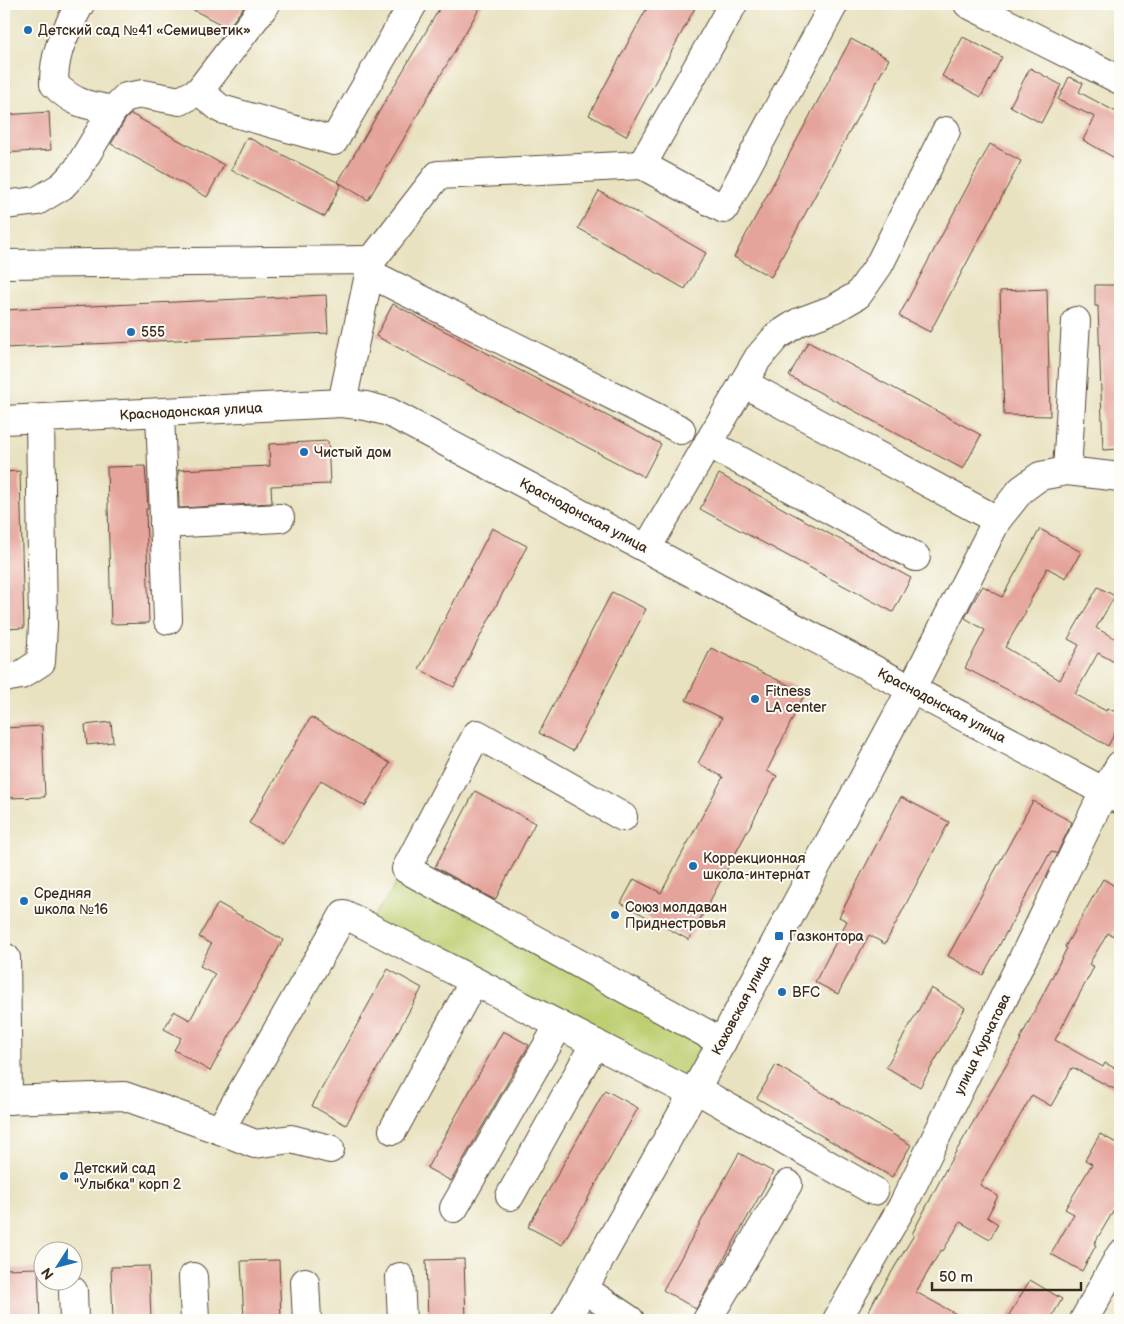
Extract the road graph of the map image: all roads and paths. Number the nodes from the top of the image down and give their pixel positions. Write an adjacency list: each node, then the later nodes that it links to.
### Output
1 (80, 4): 9 (street)
2 (266, 4): 8 (street)
3 (413, 4): 8 (street)
4 (733, 4): 11 (street)
5 (834, 4): 11 (street)
6 (968, 4): 7 (street)
7 (1120, 80)
8 (199, 91): 9 (street)
9 (113, 110): 12 (street)
10 (946, 131): 16 (street)
11 (642, 165): 14 (street)
12 (4, 205)
13 (4, 264): 14 (street)
14 (370, 267): 17 (street); 21 (street)
15 (1076, 321): 23 (street)
16 (743, 383): 22 (street); 26 (street)
17 (342, 403): 18 (street, Краснодонская улица); 28 (street, Краснодонская улица)
18 (160, 413): 19 (street, Краснодонская улица); 27 (street)
19 (40, 419): 20 (street, Краснодонская улица); 31 (street)
20 (4, 420)
21 (681, 430)
22 (708, 443): 28 (street); 29 (street)
23 (1067, 472): 24 (street, Каховская улица); 26 (street, Каховская улица)
24 (1120, 476)
25 (280, 518): 27 (street)
26 (997, 520): 32 (street, Каховская улица)
27 (164, 524): 30 (street)
28 (647, 548): 32 (street, Краснодонская улица)
29 (916, 557)
30 (168, 620)
31 (4, 678)
32 (912, 688): 34 (street, Краснодонская улица); 39 (street, Каховская улица)
33 (1120, 764): 34 (street, улица Курчатова)
34 (1112, 796): 63 (street, улица Курчатова)
35 (623, 817): 39 (street)
36 (4, 958): 42 (street)
37 (474, 981): 38 (street); 43 (street); 44 (street)
38 (559, 1025): 40 (street); 49 (street)
39 (722, 1042): 41 (street, Каховская улица)
40 (595, 1043): 41 (street); 48 (street)
41 (694, 1091): 47 (street); 54 (street, Каховская улица)
42 (6, 1100): 43 (street)
43 (220, 1130): 45 (street)
44 (393, 1130)
45 (330, 1150)
46 (788, 1184): 62 (street)
47 (874, 1191)
48 (510, 1196)
49 (454, 1208)
50 (1120, 1255): 64 (street)
51 (193, 1277): 57 (street)
52 (400, 1277): 59 (street)
53 (306, 1282): 58 (street)
54 (584, 1289): 60 (street, Каховская улица); 61 (street)
55 (73, 1292): 56 (street)
56 (74, 1320)
57 (195, 1320)
58 (307, 1320)
59 (402, 1320)
60 (566, 1320)
61 (630, 1320)
62 (707, 1320)
63 (837, 1320)
64 (1084, 1320)

